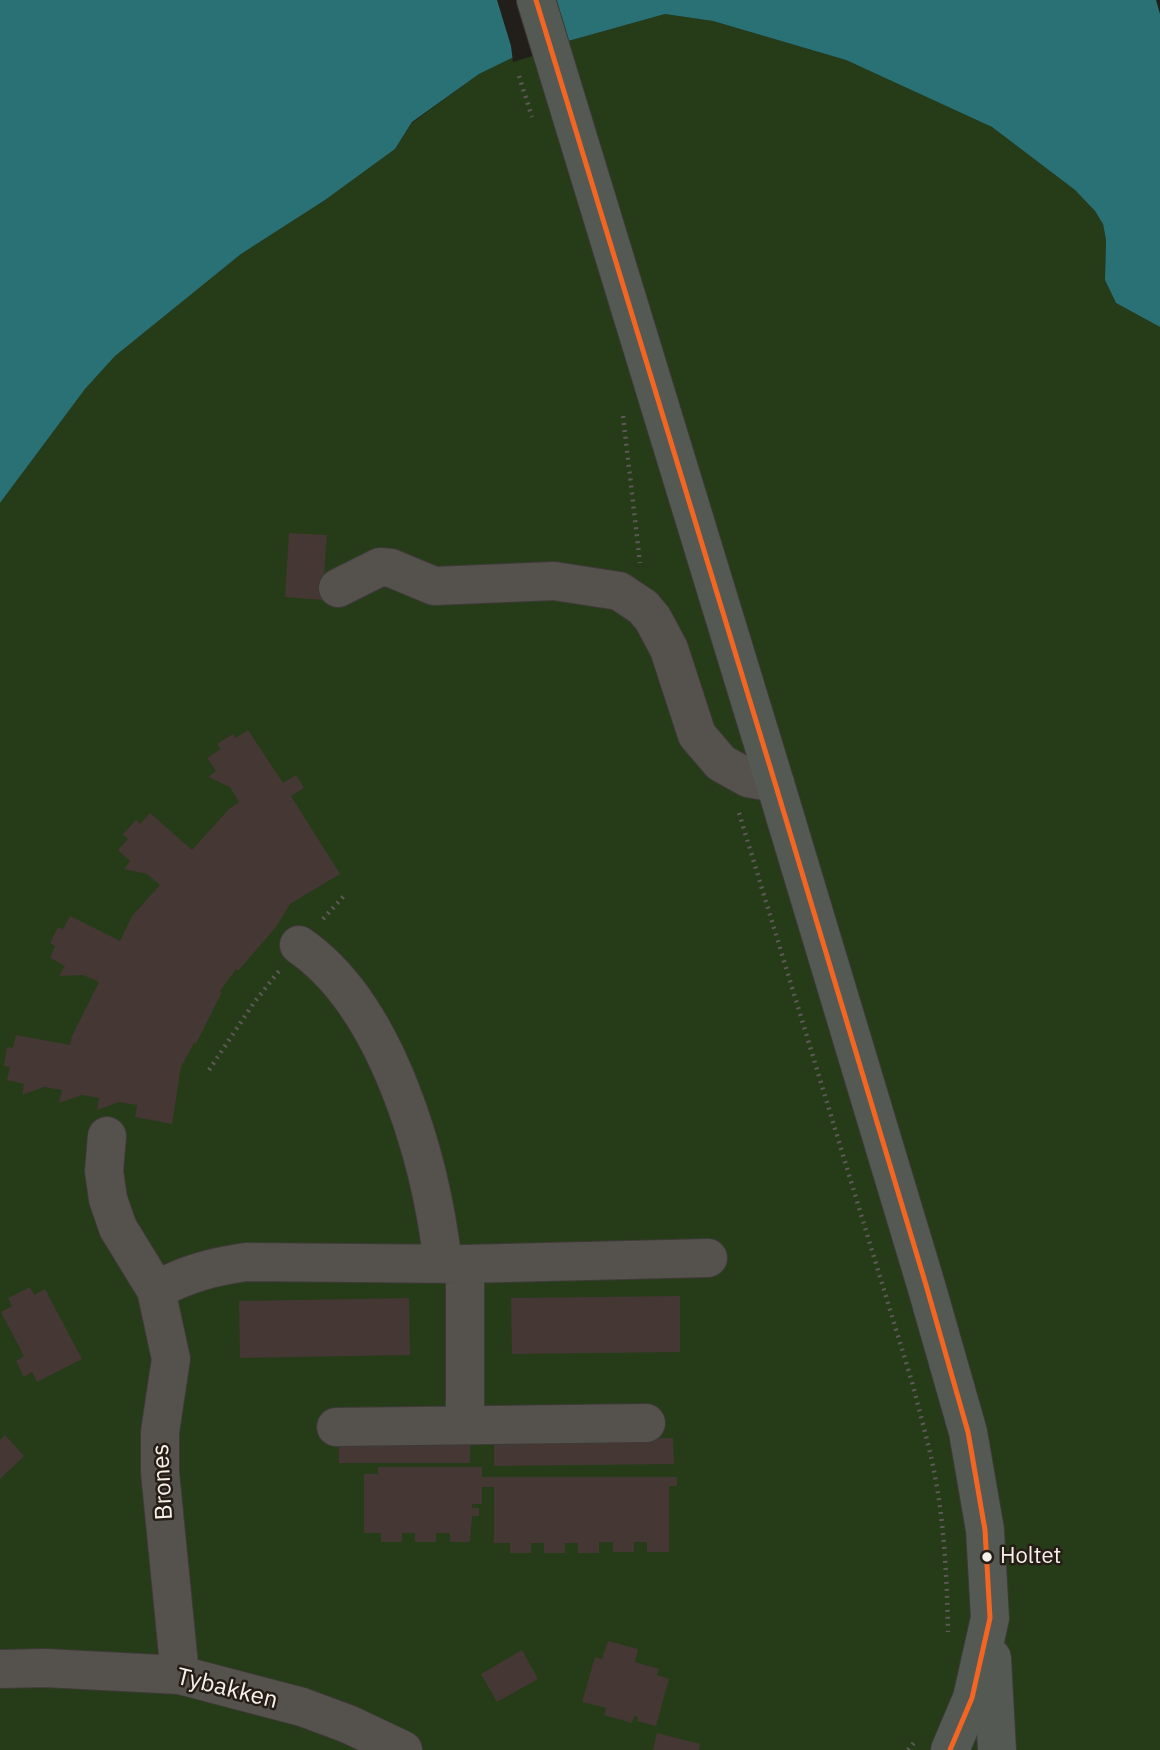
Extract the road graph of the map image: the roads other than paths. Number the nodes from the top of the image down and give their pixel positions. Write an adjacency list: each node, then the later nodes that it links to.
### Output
1 (536, 0): 3 (main road)
2 (338, 588): 3 (street)
3 (775, 783): 12 (main road)
4 (299, 944): 7 (street)
5 (107, 1136): 8 (street, Brones)
6 (708, 1258): 7 (street)
7 (454, 1264): 8 (street); 10 (street)
8 (156, 1290): 14 (street, Brones)
9 (646, 1423): 10 (street)
10 (465, 1425): 11 (street)
11 (336, 1427)
12 (989, 1629): 15 (main road); 17 (main road)
13 (0, 1669): 14 (street, Tybakken)
14 (180, 1675): 16 (street, Tybakken)
15 (935, 1742)
16 (403, 1750)
17 (997, 1750)

